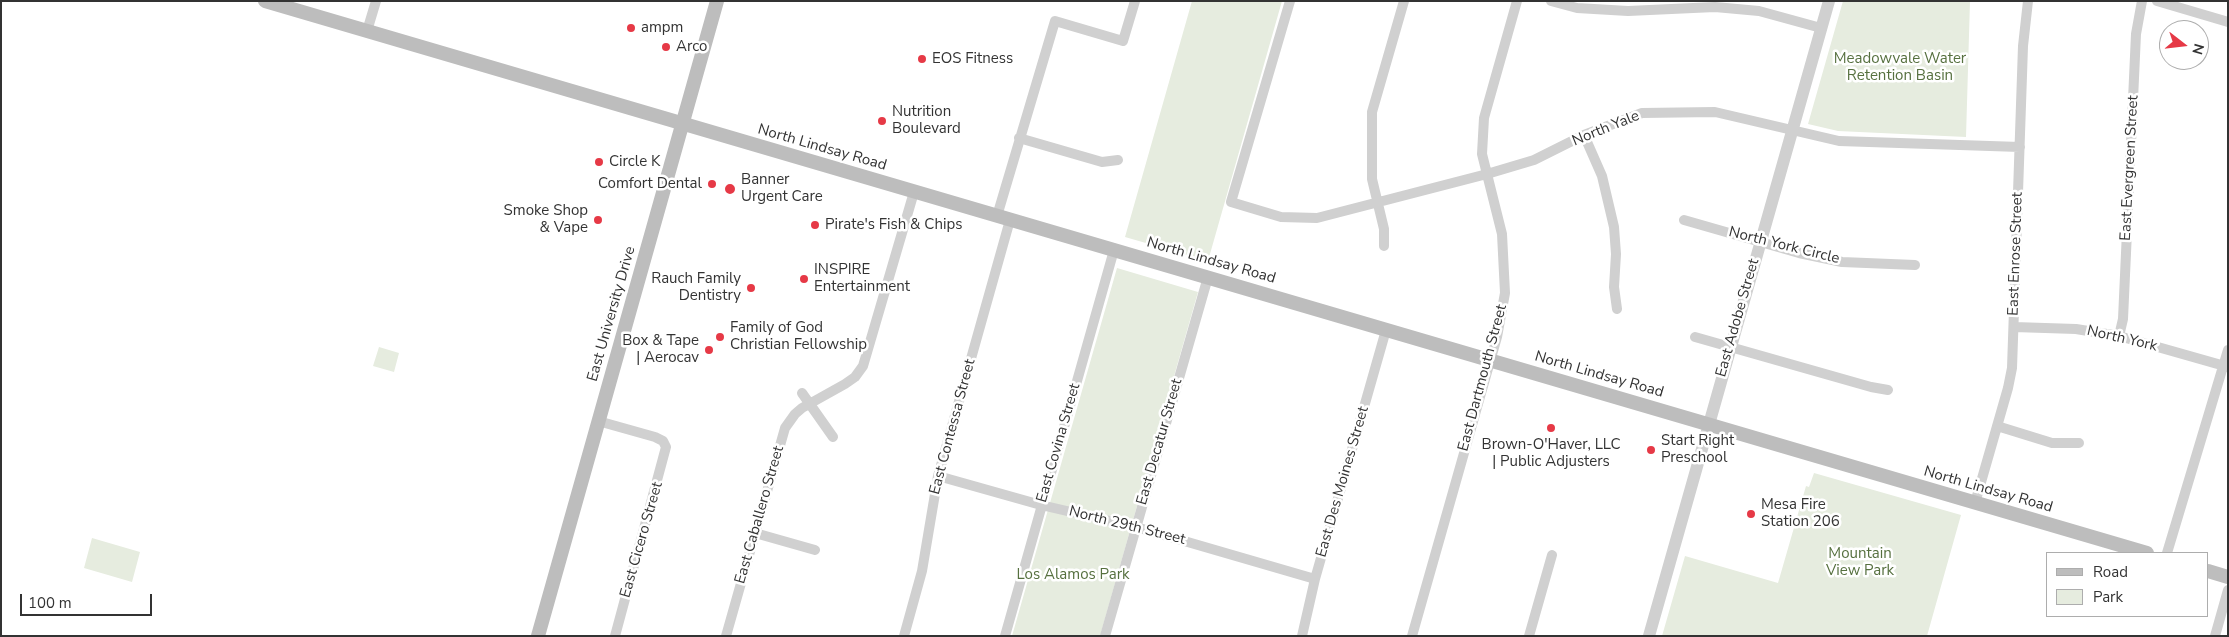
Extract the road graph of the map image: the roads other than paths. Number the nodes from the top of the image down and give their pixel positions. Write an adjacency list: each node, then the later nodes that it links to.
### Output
1 (265, 1): 16 (main road, North Lindsay Road)
2 (376, 1): 16 (street)
3 (717, 1): 17 (main road, East University Drive)
4 (1135, 1): 20 (street, East Contessa Street)
5 (1290, 1): 25 (street, North Yale)
6 (1404, 1): 25 (street)
7 (1517, 1): 23 (street, East Dartmouth Street)
8 (1551, 1): 13 (street)
9 (1829, 1): 15 (street, East Adobe Street)
10 (2028, 1): 21 (street, East Enrose Street)
11 (2142, 1): 36 (street, East Evergreen Street)
12 (2157, 1): 14 (street)
13 (1715, 4): 15 (street)
14 (2228, 22)
15 (1821, 28): 18 (street, East Adobe Street)
16 (367, 31): 17 (main road, North Lindsay Road)
17 (682, 124): 24 (main road, North Lindsay Road); 45 (main road, East University Drive)
18 (1792, 131): 19 (street, North Yale); 21 (street, North Yale); 28 (street, East Adobe Street)
19 (1584, 135): 23 (street, North Yale); 33 (street)
20 (1019, 138): 22 (street); 26 (street, East Contessa Street)
21 (2020, 147): 34 (street, East Enrose Street)
22 (1118, 160)
23 (1487, 174): 25 (street, North Yale); 40 (street, East Dartmouth Street)
24 (914, 192): 26 (main road, North Lindsay Road); 44 (street, East Caballero Street)
25 (1377, 203): 29 (street)
26 (1004, 218): 30 (main road, North Lindsay Road); 50 (street, East Contessa Street)
27 (1684, 220): 28 (street, North York Circle)
28 (1760, 242): 31 (street, North York Circle); 38 (street, East Adobe Street)
29 (1384, 246)
30 (1114, 250): 32 (main road, North Lindsay Road); 52 (street, East Covina Street)
31 (1914, 265)
32 (1208, 277): 35 (main road, North Lindsay Road); 53 (street, East Decatur Street)
33 (1617, 309)
34 (2014, 327): 36 (street, North York); 47 (street, East Enrose Street)
35 (1386, 330): 40 (main road, North Lindsay Road); 61 (street, East Des Moines Street)
36 (2119, 336): 41 (street, North York)
37 (1695, 338): 38 (street)
38 (1730, 348): 42 (street); 46 (street, East Adobe Street)
39 (2228, 350): 41 (street)
40 (1490, 360): 46 (main road, North Lindsay Road); 70 (street, East Dartmouth Street)
41 (2226, 366): 57 (street)
42 (1888, 390)
43 (802, 393): 44 (street)
44 (810, 404): 48 (street); 54 (street, East Caballero Street)
45 (598, 421): 63 (main road, East University Drive); 64 (street, East Cicero Street)
46 (1708, 424): 51 (main road, North Lindsay Road); 72 (street, East Adobe Street)
47 (1997, 426): 49 (street); 51 (street, East Enrose Street)
48 (833, 437)
49 (2079, 443)
50 (938, 476): 52 (street, North 29th Street); 66 (street, East Contessa Street)
51 (1975, 503): 56 (main road, North Lindsay Road)
52 (1041, 505): 53 (street, North 29th Street); 67 (street, East Covina Street)
53 (1136, 527): 61 (street, North 29th Street); 68 (street, East Decatur Street)
54 (755, 533): 55 (street); 65 (street, East Caballero Street)
55 (815, 550)
56 (2144, 552)
57 (2167, 552)
58 (1552, 555): 71 (street)
59 (2209, 571): 60 (main road)
60 (2228, 577)
61 (1315, 579): 69 (street, East Des Moines Street)
62 (2228, 590): 73 (street)
63 (538, 636)
64 (615, 636)
65 (726, 636)
66 (904, 636)
67 (1004, 636)
68 (1105, 636)
69 (1302, 636)
70 (1412, 636)
71 (1529, 636)
72 (1649, 636)
73 (2215, 636)

